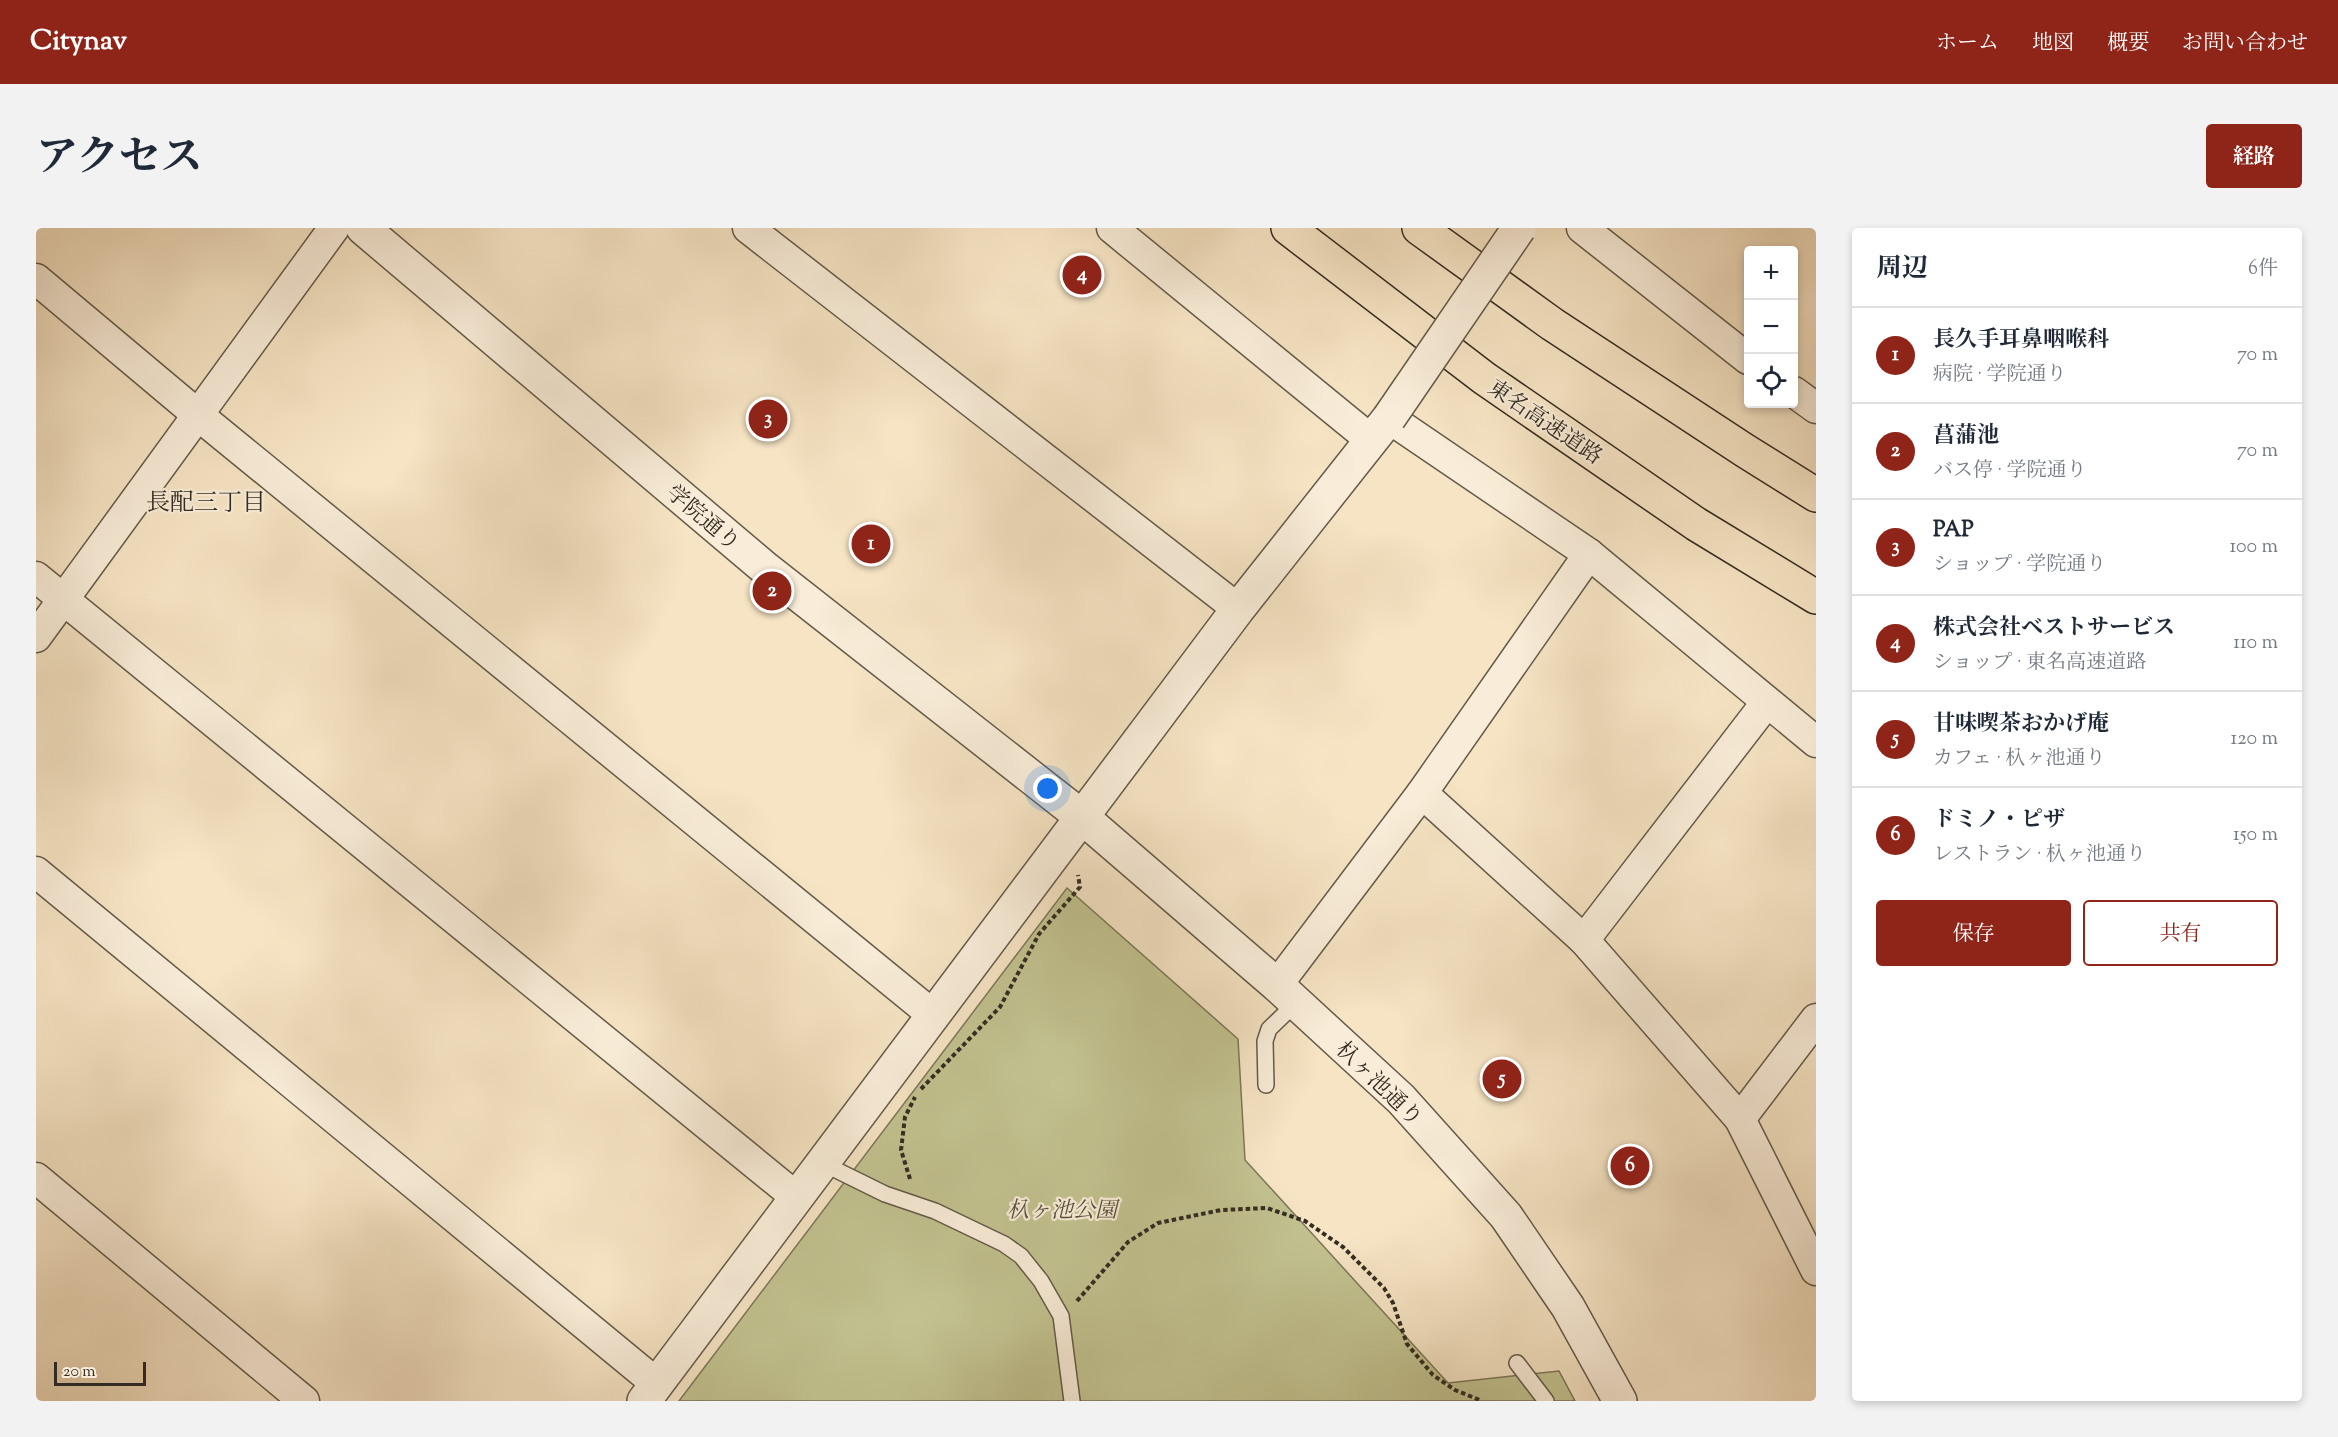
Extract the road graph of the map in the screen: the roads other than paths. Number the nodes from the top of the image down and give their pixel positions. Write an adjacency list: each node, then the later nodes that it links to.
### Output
1 (334, 228): 13 (street)
2 (363, 228): 25 (street, 学院通り)
3 (748, 228): 20 (street)
4 (1112, 228): 14 (street)
5 (1288, 228): 18 (highway, 東名高速道路)
6 (1419, 228): 15 (highway)
7 (1519, 228): 14 (street, bridge)
8 (1582, 228): 10 (street)
9 (36, 279): 13 (street)
10 (1744, 355)
11 (1798, 395): 12 (street)
12 (1816, 408)
13 (198, 415): 19 (street); 29 (street)
14 (1380, 429): 16 (street); 20 (street)
15 (1816, 495)
16 (1589, 554): 22 (street); 24 (street)
17 (36, 577): 19 (street)
18 (1816, 597)
19 (63, 599): 21 (street); 35 (street)
20 (1238, 609): 25 (street)
21 (36, 637)
22 (1767, 702): 23 (street); 27 (street)
23 (1816, 742)
24 (1422, 793): 27 (street); 28 (street)
25 (1082, 817): 28 (street, 杁ヶ池通り); 29 (street)
26 (36, 872): 38 (street)
27 (1584, 940): 32 (street)
28 (1286, 994): 31 (lane); 42 (street, 杁ヶ池通り)
29 (933, 1014): 33 (street)
30 (1816, 1019): 32 (street)
31 (1266, 1084)
32 (1740, 1119): 36 (street)
33 (822, 1162): 35 (street); 40 (lane)
34 (36, 1178): 39 (street)
35 (796, 1197): 38 (street)
36 (1816, 1270)
37 (1517, 1363): 41 (lane)
38 (651, 1393)
39 (304, 1401)
40 (1072, 1401)
41 (1546, 1401)
42 (1620, 1401)

